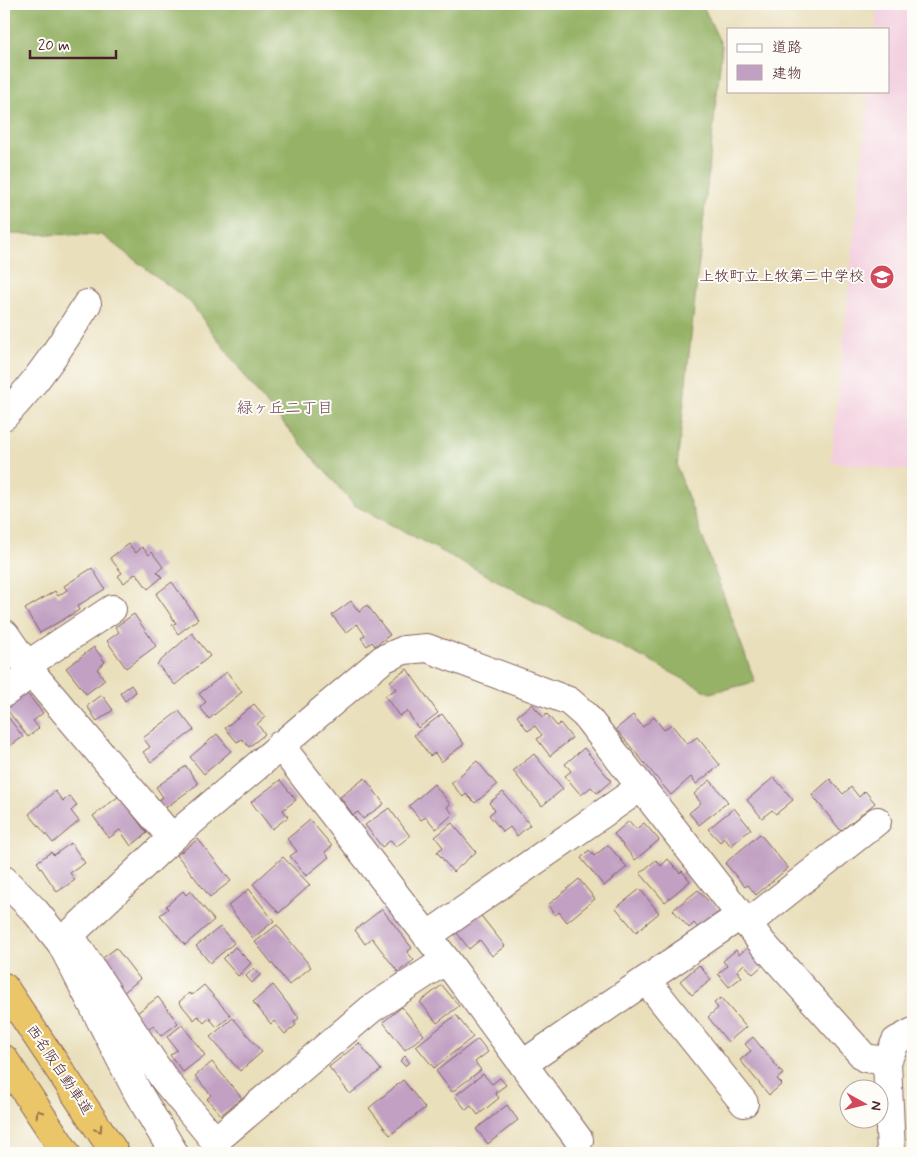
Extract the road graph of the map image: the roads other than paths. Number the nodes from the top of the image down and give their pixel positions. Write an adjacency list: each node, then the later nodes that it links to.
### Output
1 (87, 304): 2 (street)
2 (4, 416)
3 (112, 609): 5 (street)
4 (4, 634): 5 (street)
5 (30, 669): 6 (street); 10 (street)
6 (4, 693)
7 (280, 745): 8 (street); 10 (street); 13 (street)
8 (641, 787): 12 (street); 13 (street)
9 (877, 821): 12 (street)
10 (172, 838): 14 (street)
11 (4, 880): 14 (street)
12 (744, 920): 16 (street); 20 (street)
13 (427, 936): 15 (street)
14 (65, 938): 15 (street); 26 (street)
15 (446, 960): 21 (street)
16 (646, 980): 21 (street); 22 (street)
17 (4, 987): 25 (highway, 西名阪自動車道, one-way to 25)
18 (913, 1032): 20 (street)
19 (4, 1059): 24 (highway, one-way to 19)
20 (887, 1061): 27 (street)
21 (523, 1064): 23 (street)
22 (744, 1102)
23 (579, 1140)
24 (66, 1153)
25 (115, 1153)
26 (174, 1153)
27 (891, 1153)

